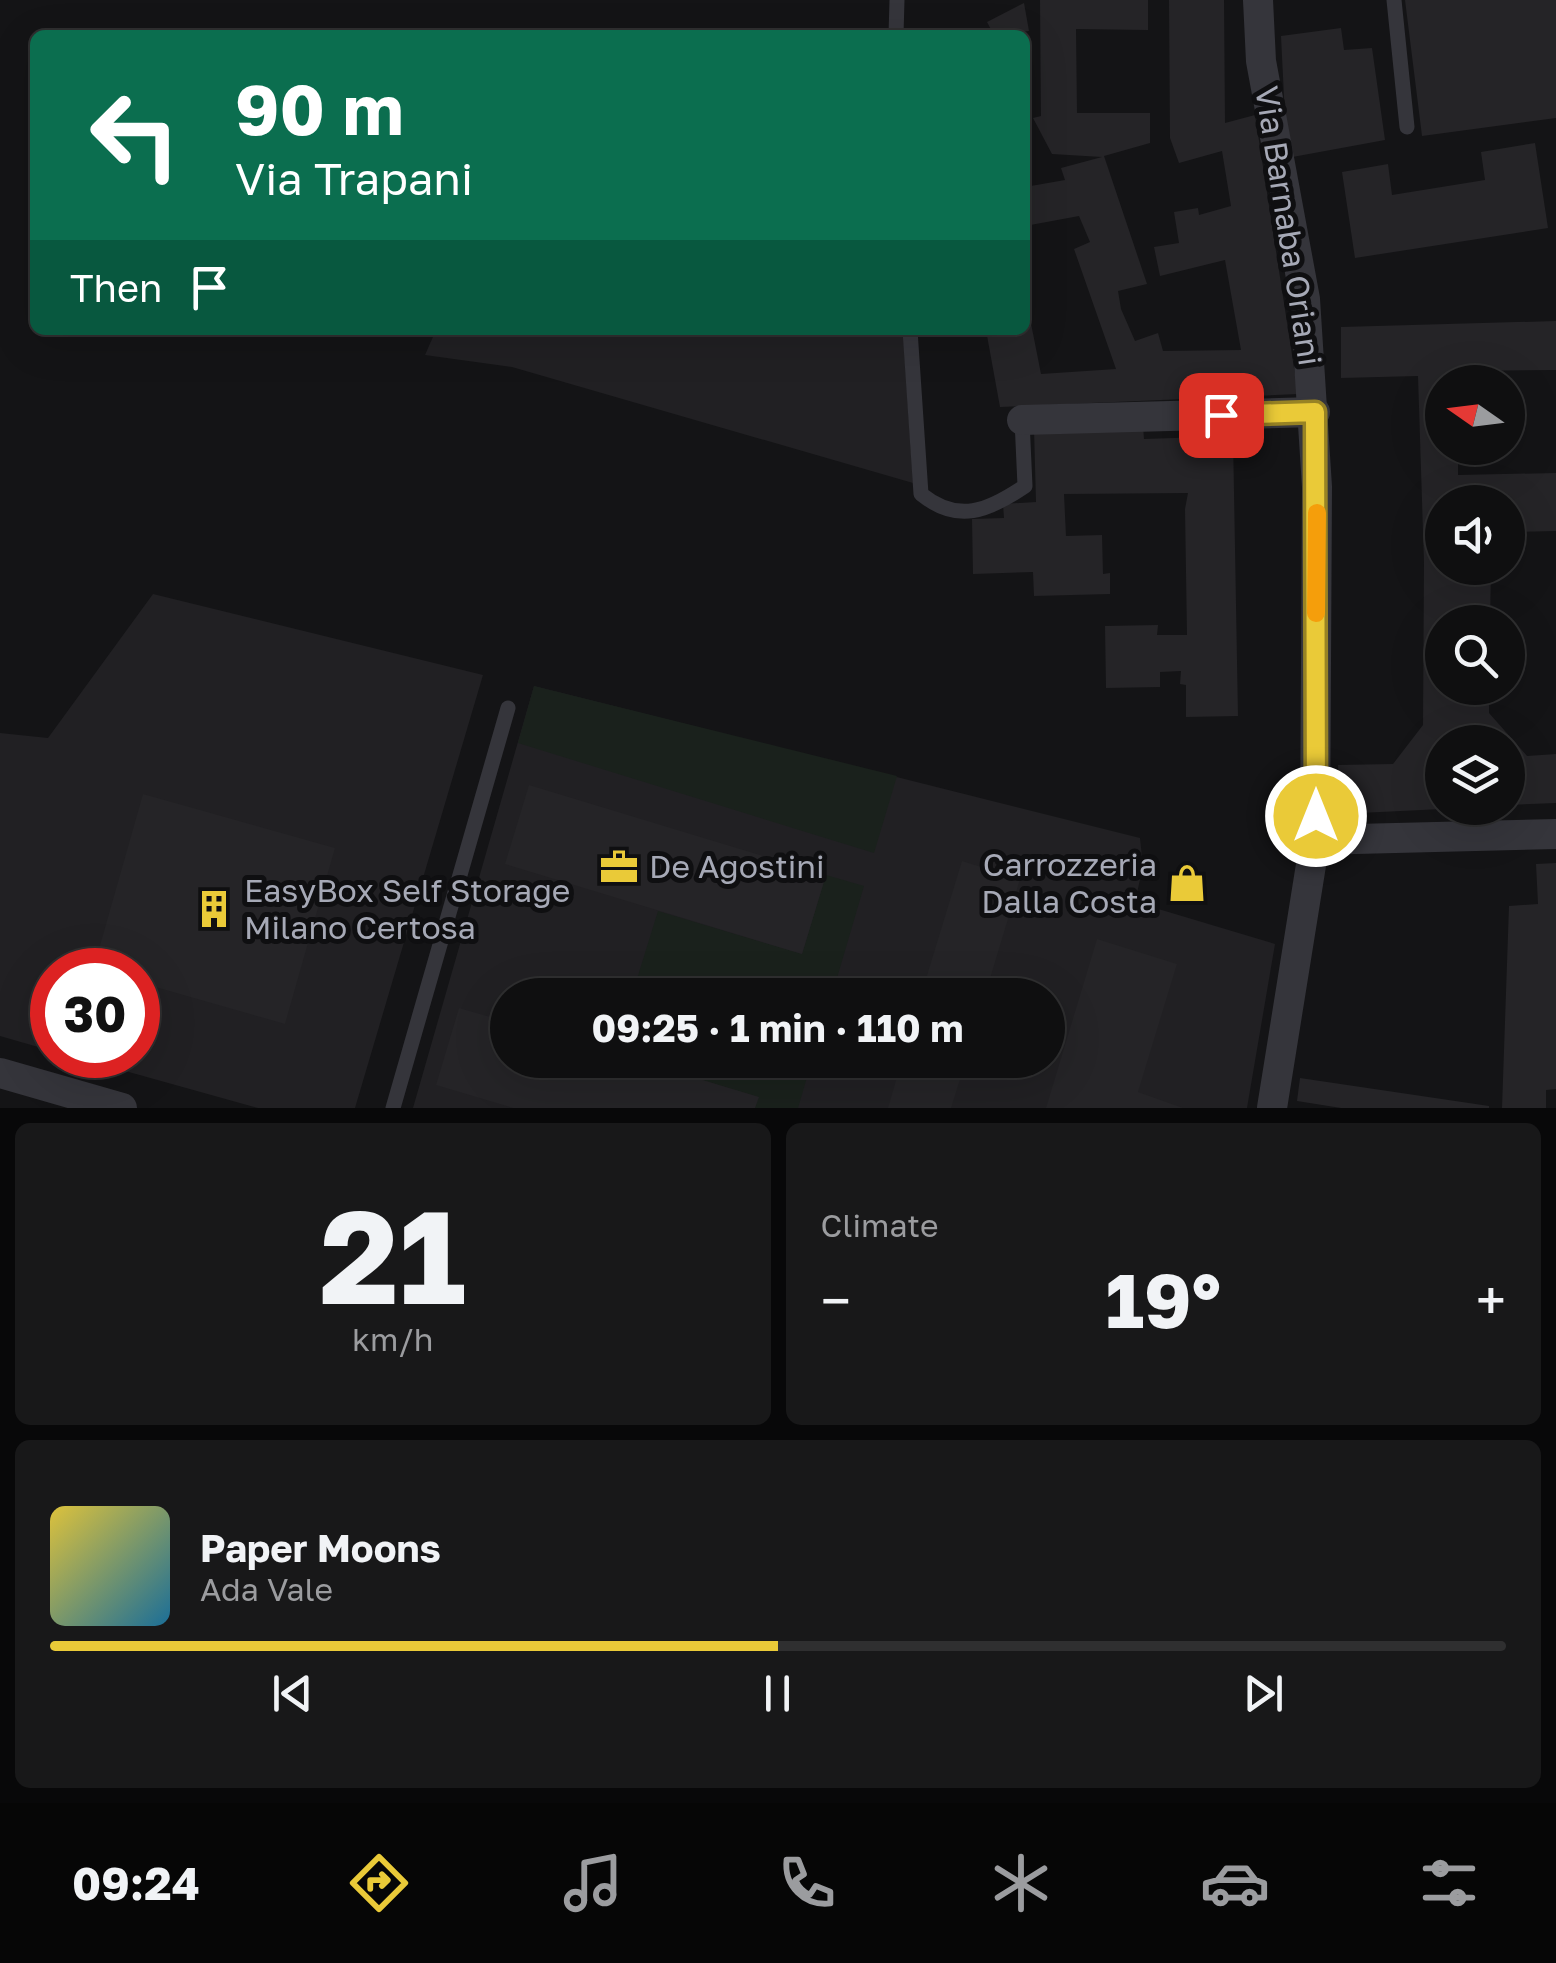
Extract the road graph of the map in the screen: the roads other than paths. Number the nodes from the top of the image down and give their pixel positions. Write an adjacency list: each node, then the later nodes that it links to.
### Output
1 (898, 0): 4 (lane)
2 (1258, 0): 7 (street, Via Barnaba Oriani)
3 (1394, 0): 5 (lane)
4 (896, 30)
5 (1408, 127)
6 (910, 335): 8 (lane)
7 (1315, 412): 8 (street); 11 (street, Via Barnaba Oriani)
8 (1022, 420)
9 (508, 708): 14 (lane)
10 (1556, 834): 11 (street)
11 (1316, 840): 15 (street, Via Barnaba Oriani)
12 (0, 1073): 13 (street)
13 (122, 1108)
14 (394, 1108)
15 (1272, 1108)

